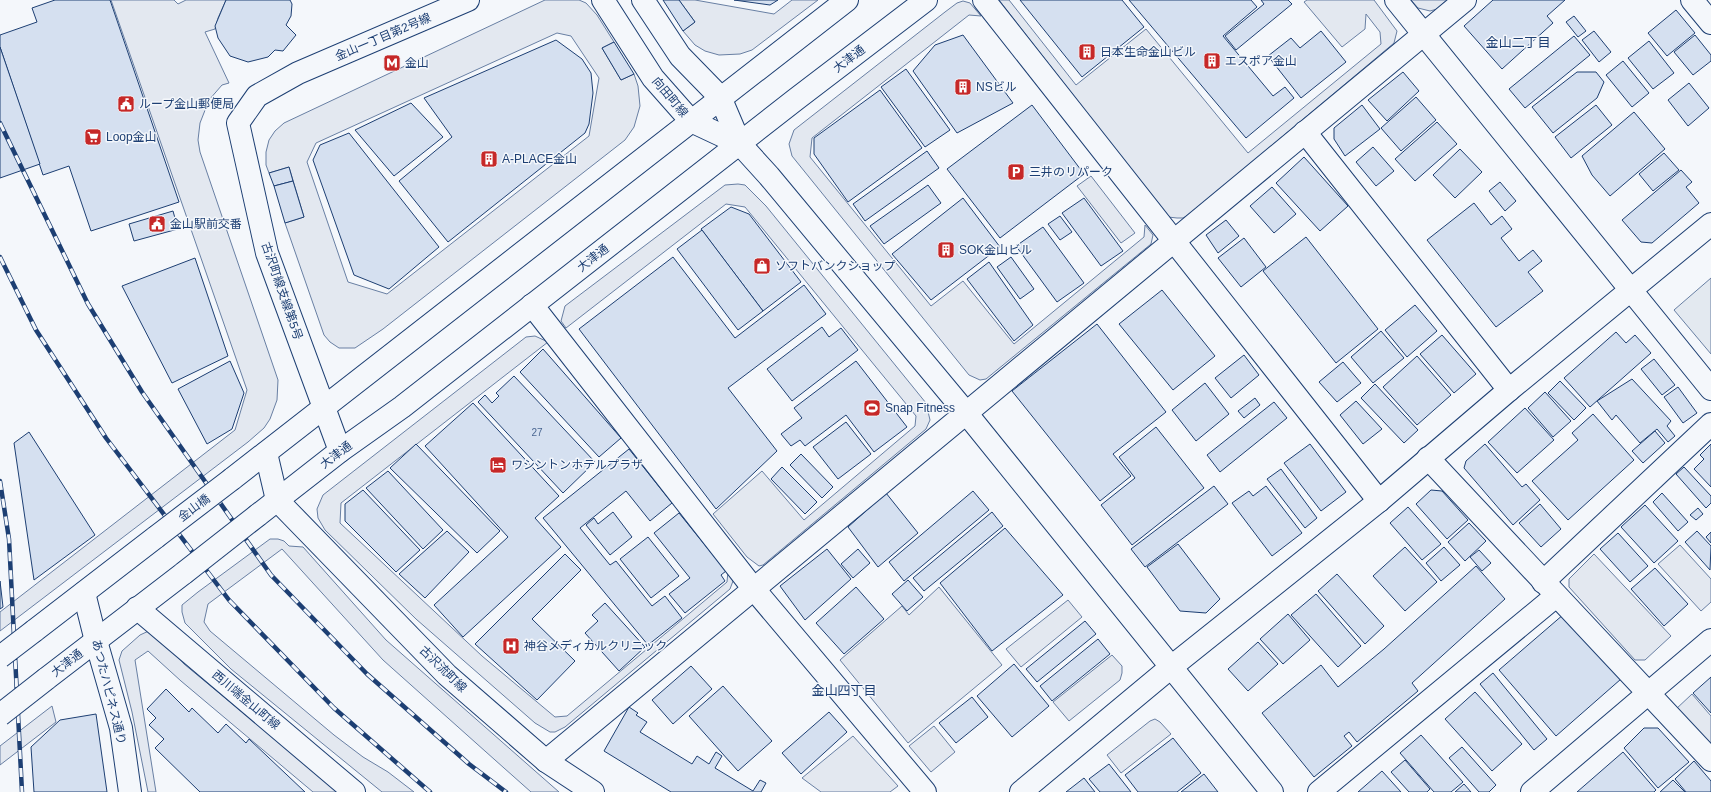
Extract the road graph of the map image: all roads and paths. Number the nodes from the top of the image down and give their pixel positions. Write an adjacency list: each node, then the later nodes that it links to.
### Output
1 (468, 0): 14 (street, 金山一丁目第2号線)
2 (604, 0): 13 (street, 向田町線)
3 (643, 0): 12 (street)
4 (847, 0): 12 (street)
5 (926, 0): 16 (street, 大津通)
6 (984, 0): 18 (street)
7 (1396, 0): 11 (street)
8 (1465, 0): 11 (street)
9 (1692, 0): 10 (street)
10 (1711, 23)
11 (1424, 34): 15 (street); 19 (street)
12 (720, 97): 13 (street); 16 (street)
13 (691, 121): 16 (street, 向田町線); 23 (street)
14 (238, 123): 23 (street, 古沢町線支線第5号)
15 (1305, 132): 18 (street); 22 (street)
16 (740, 144): 20 (street, 大津通); 24 (street)
17 (1711, 224): 19 (street)
18 (1174, 242): 24 (street); 30 (street)
19 (1632, 290): 21 (street); 22 (street)
20 (532, 305): 26 (street, 大津通); 31 (street)
21 (1711, 389)
22 (1509, 390): 28 (street)
23 (323, 409): 26 (street, 古沢町線支線第5号); 27 (street)
24 (967, 414): 31 (street); 38 (street)
25 (1711, 424): 32 (street)
26 (340, 451): 29 (street, 大津通)
27 (266, 453): 29 (street); 33 (street, 金山橋, bridge)
28 (1428, 458): 30 (street); 32 (street)
29 (276, 500): 34 (street, 大津通, bridge); 42 (street, 古沢流町線)
30 (1378, 501): 38 (street)
31 (753, 588): 42 (street); 46 (street)
32 (1550, 589): 39 (street); 49 (street)
33 (84, 592): 35 (street, あつたハピネス通り); 37 (street, bridge)
34 (137, 608): 35 (street, 大津通); 44 (street, 西川端金山町線)
35 (96, 640): 40 (street, 大津通, bridge); 43 (street, あつたハピネス通り)
36 (1711, 640): 39 (street)
37 (0, 657)
38 (1170, 668): 47 (street); 48 (street)
39 (1647, 694): 41 (street); 50 (street)
40 (0, 715)
41 (1711, 760)
42 (546, 761): 45 (street, 古沢流町線)
43 (130, 792)
44 (354, 792)
45 (593, 792)
46 (925, 792)
47 (1021, 792)
48 (1272, 792)
49 (1319, 792)
50 (1532, 792)

